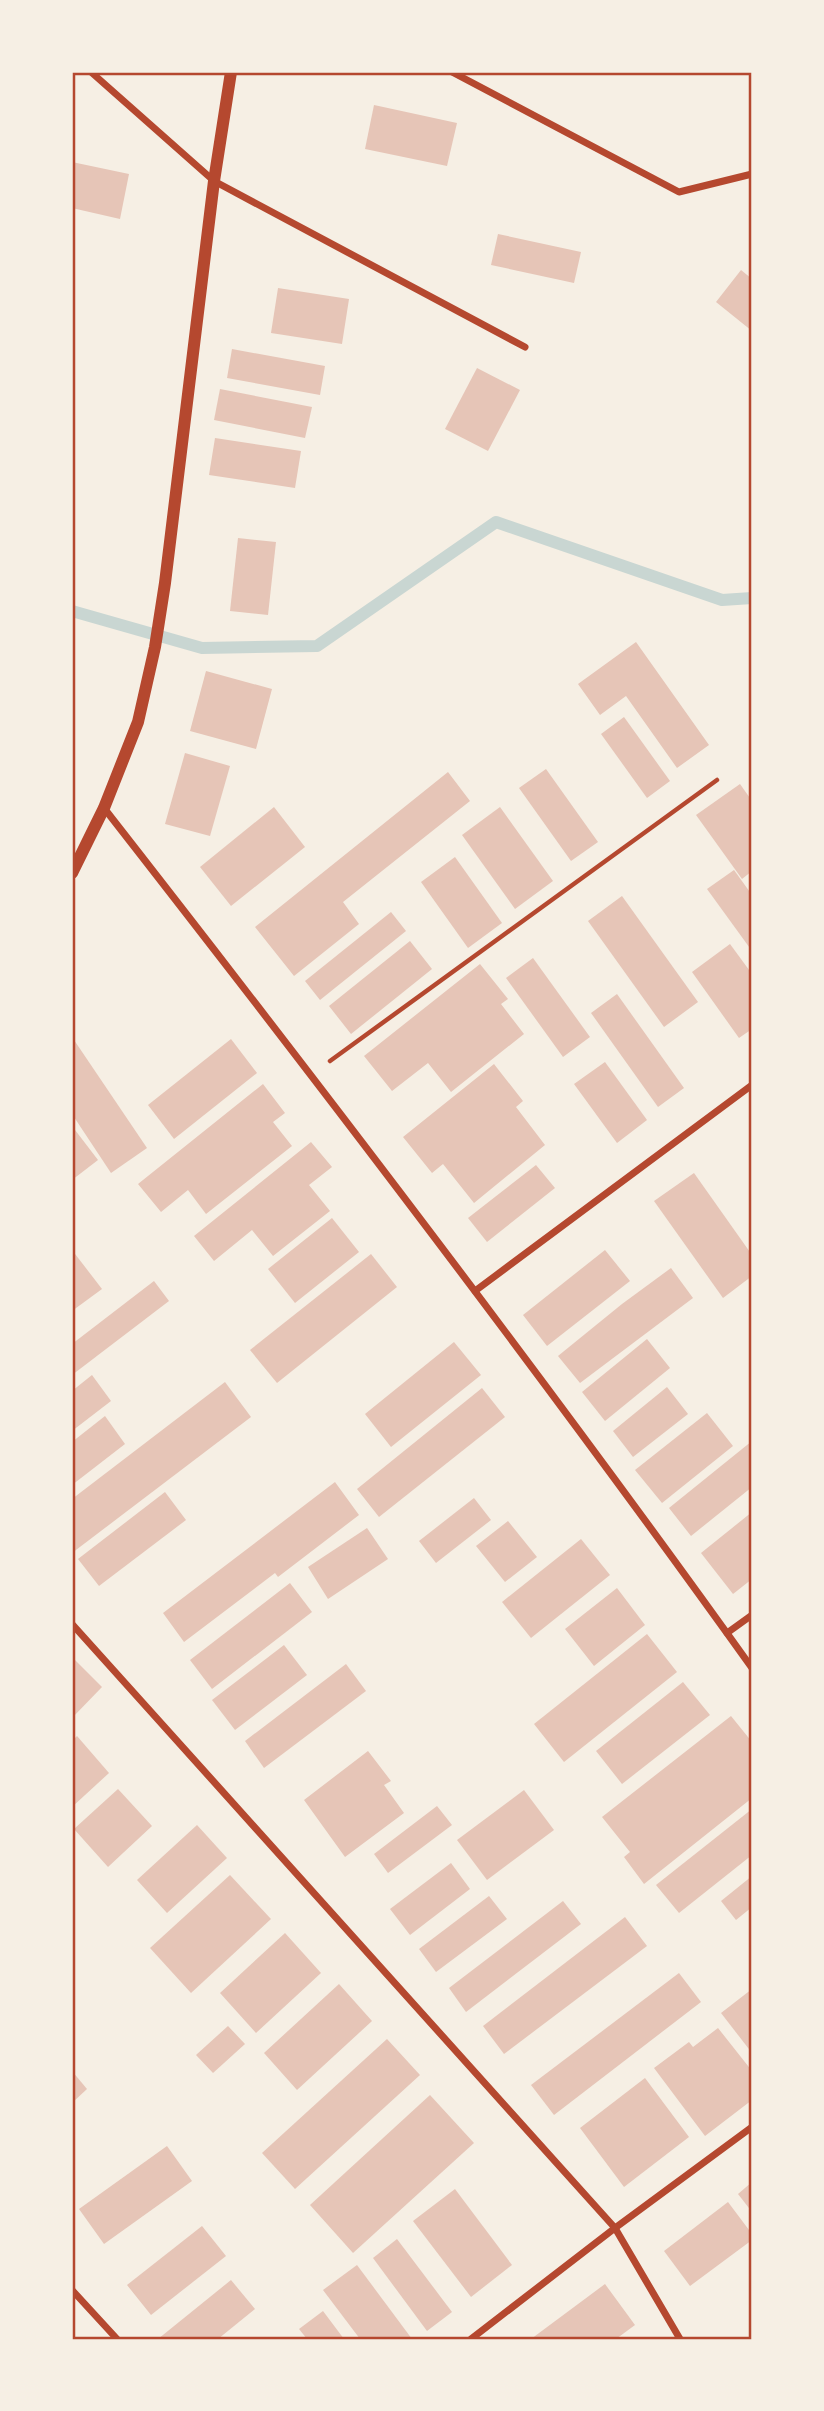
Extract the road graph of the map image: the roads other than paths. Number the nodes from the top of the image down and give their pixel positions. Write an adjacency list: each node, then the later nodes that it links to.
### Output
1 (91, 72): 5 (street)
2 (231, 72): 5 (street)
3 (452, 72): 4 (street)
4 (752, 174)
5 (214, 181): 6 (street); 7 (street)
6 (526, 347)
7 (104, 808): 8 (street); 10 (street)
8 (72, 873)
9 (752, 1085): 10 (street)
10 (475, 1291): 13 (street)
11 (752, 1615): 13 (street)
12 (72, 1623): 16 (street)
13 (727, 1633): 14 (street)
14 (752, 1668)
15 (752, 2127): 16 (street)
16 (615, 2228): 19 (street); 20 (street)
17 (72, 2290): 18 (street)
18 (117, 2339)
19 (471, 2339)
20 (680, 2339)

